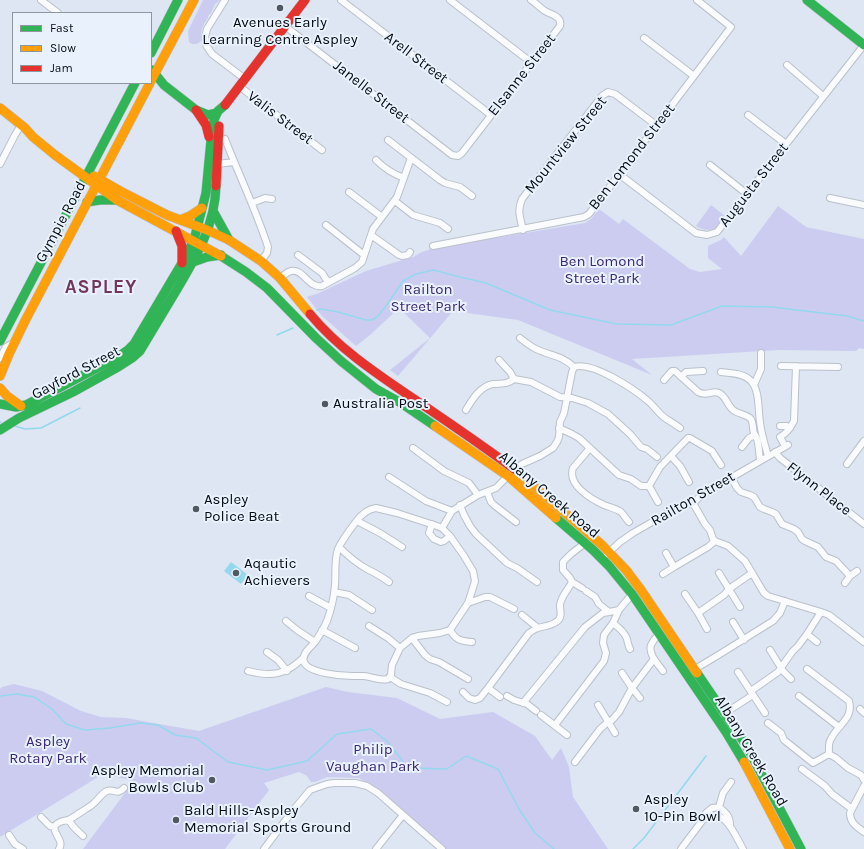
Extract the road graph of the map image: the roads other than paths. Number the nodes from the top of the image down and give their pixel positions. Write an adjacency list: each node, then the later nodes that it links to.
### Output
1 (41, 0): 11 (street)
2 (178, 0): 16 (main road)
3 (194, 0): 20 (main road, Gympie Road)
4 (225, 0): 21 (street, Valis Street)
5 (305, 0): 13 (main road)
6 (341, 0): 29 (street, Arell Street)
7 (450, 0): 17 (street)
8 (531, 0): 17 (street, Elsanne Street)
9 (697, 0): 19 (street, Ben Lomond Street)
10 (807, 0): 15 (main road)
11 (50, 3): 12 (street)
12 (57, 12)
13 (285, 26): 21 (main road); 39 (street, Janelle Street)
14 (644, 38): 19 (street)
15 (864, 45): 24 (street, Augusta Street)
16 (152, 51)
17 (532, 63): 29 (street, Elsanne Street)
18 (787, 65): 24 (street)
19 (694, 76): 31 (street, Ben Lomond Street)
20 (152, 77): 27 (main road)
21 (242, 83): 25 (main road); 37 (street, Valis Street)
22 (134, 84): 47 (main road, Gympie Road)
23 (148, 84): 49 (main road, Gympie Road)
24 (823, 96): 36 (street, Augusta Street)
25 (226, 104): 28 (main road); 44 (main road)
26 (0, 108): 32 (main road)
27 (196, 110): 28 (main road); 34 (main road)
28 (217, 113): 34 (main road)
29 (491, 115): 39 (street, Elsanne Street)
30 (748, 115): 36 (street)
31 (656, 125): 46 (street, Ben Lomond Street); 68 (street, Mountview Street)
32 (23, 126): 38 (street); 47 (main road)
33 (225, 139): 42 (street)
34 (211, 140): 60 (main road)
35 (388, 140): 40 (street)
36 (786, 144): 51 (street, Augusta Street)
37 (322, 150)
38 (3, 152): 43 (street)
39 (458, 156)
40 (412, 158): 48 (street); 52 (street)
41 (376, 160): 48 (street)
42 (234, 162): 44 (street); 58 (street)
43 (0, 164)
44 (217, 164): 61 (main road)
45 (710, 165): 51 (street)
46 (618, 174): 51 (street, Augusta Street); 68 (street, Ben Lomond Street)
47 (87, 175): 49 (main road); 84 (main road, Gympie Road)
48 (404, 178): 57 (street)
49 (98, 182): 55 (main road, Albany Creek Road); 56 (main road, Gympie Road); 63 (main road, Albany Creek Road)
50 (349, 192): 62 (street)
51 (747, 194)
52 (472, 196)
53 (830, 198): 59 (street)
54 (272, 199): 58 (street)
55 (117, 200): 56 (main road); 69 (main road, Albany Creek Road)
56 (87, 202): 85 (main road, Gympie Road)
57 (394, 202): 62 (street); 66 (street)
58 (252, 203): 78 (street)
59 (864, 205)
60 (202, 208): 63 (main road); 65 (main road)
61 (213, 211): 67 (main road); 71 (main road)
62 (382, 217): 70 (street)
63 (180, 220): 65 (main road, Albany Creek Road)
64 (326, 225): 77 (street)
65 (198, 227): 67 (main road, Albany Creek Road); 72 (main road)
66 (448, 229)
67 (207, 230): 71 (main road, Albany Creek Road); 72 (main road)
68 (523, 230): 73 (street, Ben Lomond Street)
69 (176, 231): 72 (main road, Albany Creek Road); 80 (main road)
70 (371, 235): 74 (street); 77 (street)
71 (229, 240): 78 (main road, Albany Creek Road)
72 (198, 242): 75 (main road, Albany Creek Road); 79 (main road, Gayford Street); 80 (main road, Gayford Street)
73 (433, 246)
74 (410, 252)
75 (221, 255): 79 (main road); 122 (main road, Albany Creek Road)
76 (298, 255): 82 (street)
77 (364, 255): 82 (street)
78 (261, 261): 81 (main road, Albany Creek Road)
79 (193, 262): 109 (main road, Gayford Street)
80 (182, 263): 103 (main road, Gayford Street)
81 (280, 278): 82 (street); 122 (main road, Albany Creek Road)
82 (328, 282)
83 (520, 338): 91 (street)
84 (0, 341)
85 (14, 342): 87 (street); 95 (main road, Gympie Road)
86 (761, 353): 99 (street)
87 (0, 358)
88 (500, 360): 97 (street)
89 (781, 366): 90 (street)
90 (796, 366): 92 (street); 108 (street)
91 (574, 367): 101 (street); 107 (street)
92 (838, 367)
93 (702, 371): 96 (street)
94 (721, 372): 99 (street)
95 (0, 376)
96 (681, 378): 98 (street); 110 (street)
97 (514, 379): 101 (street); 104 (street)
98 (664, 380)
99 (754, 384): 117 (street)
100 (0, 388): 103 (main road)
101 (566, 398): 106 (street); 118 (street)
102 (0, 404): 103 (main road, Gayford Street)
103 (21, 406)
104 (466, 410)
105 (780, 426): 108 (street)
106 (559, 428): 114 (street); 122 (street)
107 (680, 428)
108 (790, 428): 115 (street, Railton Street)
109 (0, 430)
110 (755, 435): 112 (street); 119 (street)
111 (864, 441): 120 (street)
112 (742, 447)
113 (413, 448): 128 (street)
114 (590, 448): 126 (street); 135 (street)
115 (775, 452): 117 (street, Railton Street); 137 (street, Flynn Place)
116 (671, 456): 121 (street); 125 (street); 126 (street)
117 (768, 456): 119 (street, Railton Street)
118 (657, 457)
119 (760, 460): 124 (street, Railton Street)
120 (847, 464)
121 (721, 465)
122 (511, 473): 127 (street); 141 (main road, Albany Creek Road); 144 (main road, Albany Creek Road)
123 (389, 477): 132 (street)
124 (731, 478): 130 (street, Railton Street); 152 (street)
125 (689, 482)
126 (649, 486): 129 (street)
127 (487, 492): 128 (street); 134 (street)
128 (478, 495): 131 (street)
129 (658, 502)
130 (693, 503): 140 (street); 144 (street, Railton Street)
131 (460, 505): 132 (street); 154 (street)
132 (452, 511): 138 (street)
133 (357, 521): 136 (street); 142 (street); 143 (street)
134 (516, 522)
135 (629, 522)
136 (432, 524): 138 (street); 139 (street)
137 (864, 524)
138 (442, 528): 139 (street)
139 (450, 536): 163 (street)
140 (715, 541): 147 (street); 150 (street)
141 (585, 543): 146 (main road, Albany Creek Road); 155 (street)
142 (339, 547): 153 (street); 158 (street)
143 (402, 547)
144 (609, 552): 146 (street, Railton Street); 197 (main road, Albany Creek Road)
145 (666, 554): 147 (street)
146 (602, 559): 159 (main road, Albany Creek Road)
147 (674, 567): 151 (street)
148 (857, 571): 152 (street)
149 (719, 573): 157 (street)
150 (752, 573): 157 (street); 162 (street)
151 (663, 574)
152 (850, 576): 156 (street)
153 (389, 582)
154 (537, 582)
155 (572, 582): 169 (street); 177 (street)
156 (845, 583)
157 (729, 589): 164 (street); 171 (street)
158 (334, 592): 165 (street); 167 (street)
159 (632, 594): 168 (street); 181 (main road, Albany Creek Road)
160 (685, 594): 171 (street)
161 (309, 596): 165 (street)
162 (785, 601): 170 (street); 184 (street)
163 (468, 603): 166 (street); 180 (street)
164 (740, 607)
165 (331, 608): 179 (street)
166 (514, 609)
167 (372, 610)
168 (619, 610): 169 (street); 175 (street)
169 (609, 612): 216 (street)
170 (821, 612): 182 (street); 188 (street)
171 (698, 613): 178 (street)
172 (522, 615): 177 (street)
173 (286, 621): 185 (street)
174 (733, 622): 184 (street)
175 (613, 623): 191 (street); 223 (street)
176 (369, 626): 190 (street)
177 (538, 628): 207 (street)
178 (706, 629)
179 (322, 630): 185 (street); 189 (street)
180 (450, 630): 183 (street); 186 (street)
181 (659, 634): 195 (street); 220 (main road, Albany Creek Road)
182 (807, 634): 187 (street); 196 (street)
183 (412, 638): 190 (street); 205 (street)
184 (744, 640): 197 (street)
185 (315, 642): 194 (street)
186 (472, 642)
187 (817, 642)
188 (864, 642)
189 (355, 648)
190 (400, 648): 204 (street)
191 (630, 649)
192 (770, 650): 196 (street)
193 (267, 652): 200 (street)
194 (303, 658): 200 (street); 204 (street)
195 (654, 659): 201 (street); 208 (street)
196 (781, 668): 206 (street); 210 (street)
197 (695, 669): 218 (main road, Albany Creek Road)
198 (807, 669): 224 (street)
199 (248, 671): 200 (street)
200 (287, 671)
201 (663, 671)
202 (738, 672): 210 (street)
203 (622, 673): 208 (street)
204 (390, 677): 215 (street)
205 (468, 679)
206 (792, 679)
207 (488, 688): 209 (street); 213 (street)
208 (632, 688): 214 (street); 221 (street)
209 (463, 692)
210 (752, 693): 218 (street); 219 (street)
211 (507, 696): 216 (street)
212 (799, 696): 224 (street)
213 (500, 697)
214 (640, 698)
215 (447, 702)
216 (523, 702): 223 (street)
217 (598, 705): 221 (street)
218 (725, 713): 220 (street); 254 (main road, Albany Creek Road)
219 (765, 713)
220 (716, 718): 253 (main road, Albany Creek Road)
221 (608, 722): 225 (street); 228 (street)
222 (768, 723): 227 (street)
223 (554, 725): 226 (street)
224 (839, 727): 227 (street)
225 (615, 733)
226 (567, 735)
227 (828, 754): 230 (street)
228 (575, 762)
229 (802, 769): 236 (street)
230 (863, 776)
231 (731, 782): 235 (street)
232 (864, 786): 234 (street)
233 (124, 788): 239 (street)
234 (862, 795): 236 (street)
235 (719, 807): 240 (street); 241 (street)
236 (852, 809): 243 (street)
237 (403, 815): 248 (street); 249 (street); 250 (street)
238 (41, 817): 242 (street)
239 (69, 820): 242 (street); 245 (street)
240 (702, 821): 241 (street); 251 (street)
241 (730, 825): 252 (street)
242 (54, 827): 247 (street)
243 (864, 832)
244 (9, 835): 246 (street)
245 (83, 836)
246 (23, 849)
247 (59, 849)
248 (264, 849)
249 (376, 849)
250 (442, 849)
251 (681, 849)
252 (743, 849)
253 (790, 849)
254 (801, 849)

